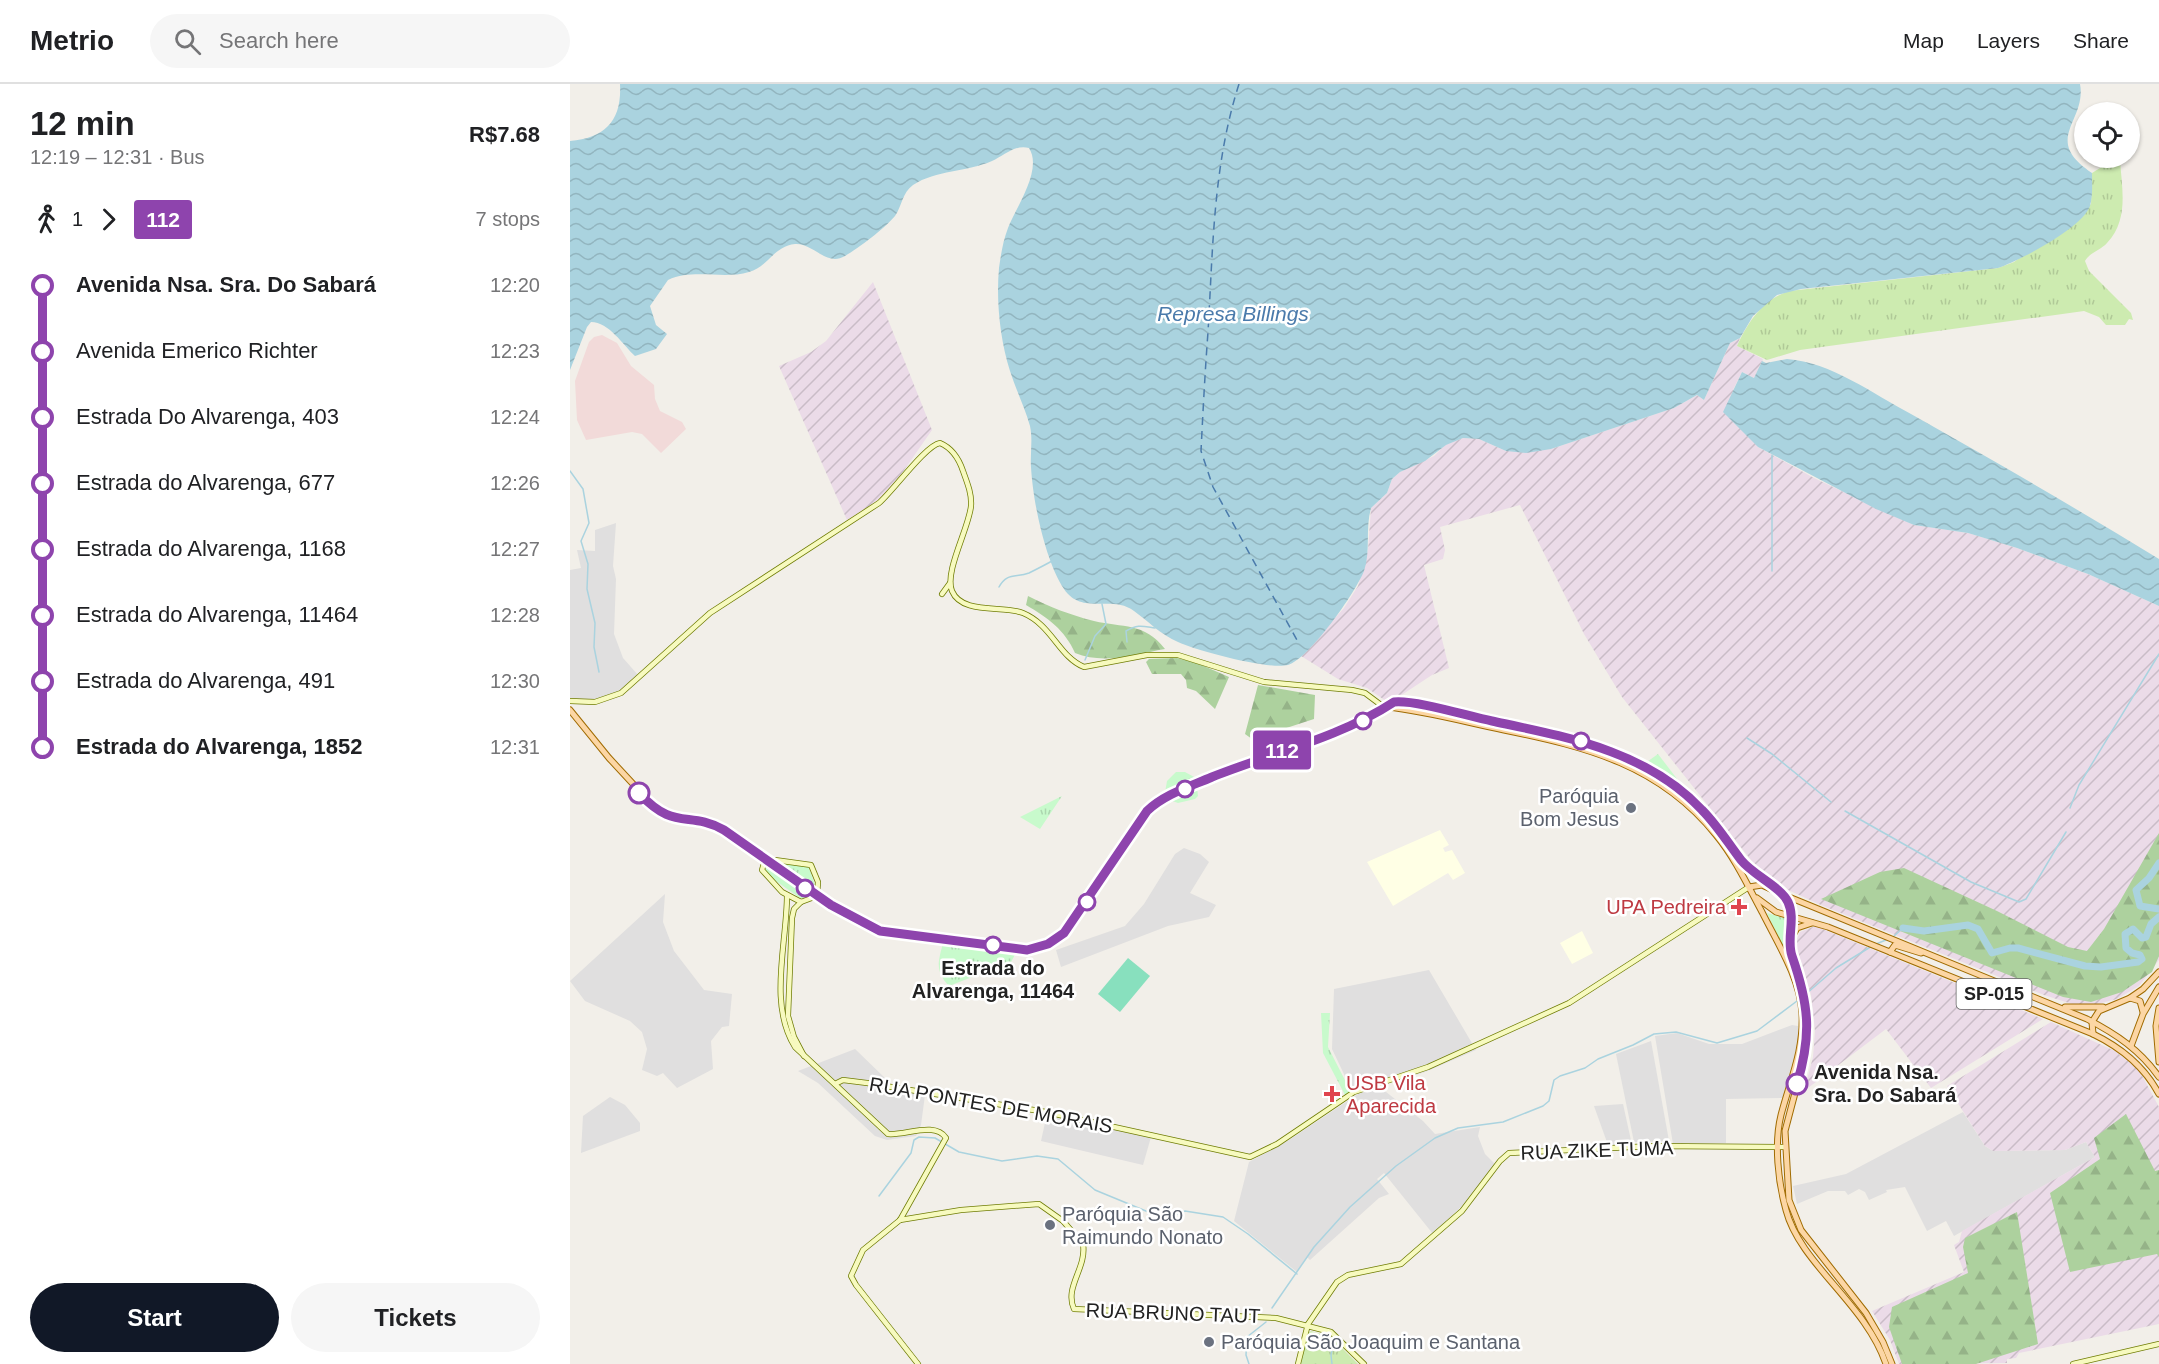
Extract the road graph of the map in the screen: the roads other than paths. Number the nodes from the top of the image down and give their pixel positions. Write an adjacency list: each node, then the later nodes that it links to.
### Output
1 (950, 583): 2 (street); 3 (street); 4 (street)
2 (942, 594)
3 (571, 701)
4 (1388, 708): 7 (main road); 8 (main road); 10 (main road)
5 (570, 710): 6 (main road)
6 (766, 862): 9 (street); 10 (main road); 10 (street)
7 (1749, 887): 8 (main road, SP-015); 12 (main road, SP-015); 31 (street, RUA PONTES DE MORAIS); 33 (main road)
8 (1784, 895): 12 (main road); 17 (main road, SP-015)
9 (787, 896): 11 (street); 13 (street)
10 (818, 896): 11 (street)
11 (801, 902): 13 (street)
12 (1791, 916): 14 (main road, SP-015); 15 (main road)
13 (789, 918): 31 (street)
14 (1817, 923): 15 (main road); 16 (main road, SP-015)
15 (1790, 942): 33 (main road)
16 (1890, 952): 17 (main road); 26 (main road, SP-015)
17 (1929, 954): 21 (main road, SP-015)
18 (2159, 972): 20 (main road)
19 (2159, 987): 24 (main road)
20 (2130, 998): 22 (main road); 24 (main road)
21 (2057, 1006): 22 (main road); 25 (main road, SP-015)
22 (2108, 1007): 25 (main road)
23 (2159, 1008): 29 (main road)
24 (2143, 1014): 28 (main road)
25 (2092, 1022): 26 (main road); 28 (main road, SP-015)
26 (2093, 1034): 27 (main road, SP-015)
27 (2114, 1044): 28 (main road); 32 (main road, SP-015)
28 (2131, 1046): 30 (main road, SP-015)
29 (2159, 1062)
30 (2159, 1077)
31 (835, 1084): 34 (street)
32 (2159, 1094)
33 (1781, 1146): 35 (street, RUA ZIKE TUMA); 40 (main road); 41 (main road)
34 (900, 1220): 35 (street, RUA BRUNO TAUT); 37 (street)
35 (1308, 1324): 38 (street, RUA ZIKE TUMA); 39 (street, RUA BRUNO TAUT)
36 (2159, 1344): 42 (street)
37 (918, 1364)
38 (1299, 1364)
39 (1364, 1364)
40 (1886, 1364)
41 (1892, 1364)
42 (2073, 1364)

